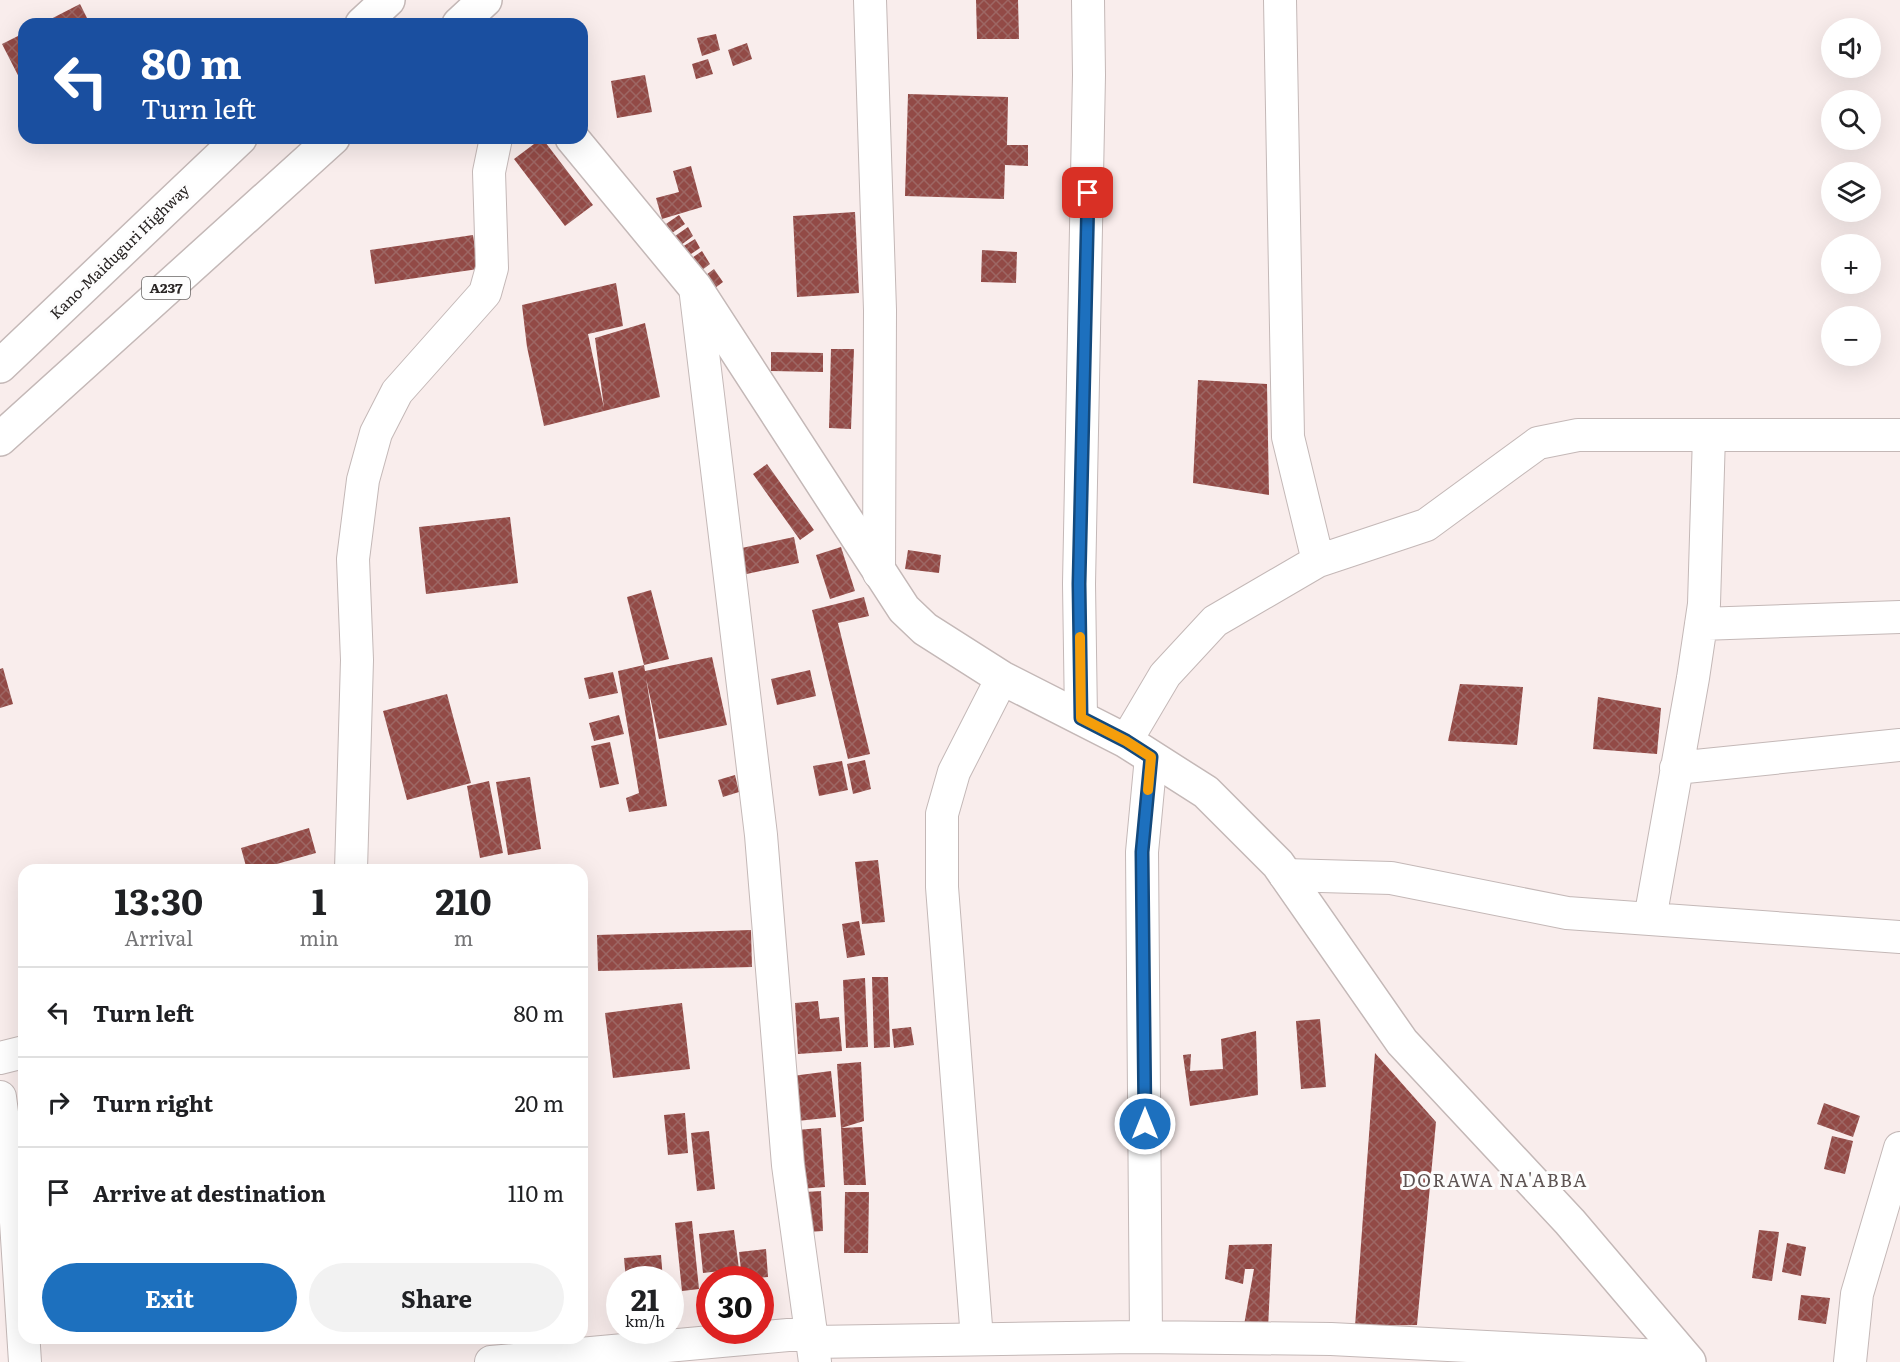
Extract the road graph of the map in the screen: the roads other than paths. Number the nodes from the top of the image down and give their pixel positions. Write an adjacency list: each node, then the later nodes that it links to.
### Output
1 (388, 0): 5 (main road)
2 (870, 0): 16 (street)
3 (1088, 0): 20 (street)
4 (1280, 0): 15 (street)
5 (368, 18)
6 (234, 144): 11 (main road, Kano-Maiduguri Highway)
7 (326, 144): 14 (main road, A237)
8 (495, 144): 24 (street)
9 (577, 144): 10 (main road)
10 (695, 287): 16 (main road); 37 (street)
11 (1, 363)
12 (1709, 435): 13 (street); 15 (street); 18 (street)
13 (1900, 435)
14 (0, 439)
15 (1318, 561): 22 (street)
16 (879, 573): 19 (main road)
17 (1900, 617): 18 (street)
18 (1701, 624): 23 (street)
19 (1002, 678): 20 (main road); 35 (street)
20 (1081, 718): 22 (main road)
21 (1900, 745): 23 (street)
22 (1139, 749): 25 (main road); 34 (street)
23 (1676, 768): 26 (street)
24 (351, 864)
25 (1286, 875): 26 (street); 39 (main road)
26 (1650, 919): 27 (street)
27 (1900, 937)
28 (18, 1054): 29 (street)
29 (0, 1058)
30 (0, 1097): 32 (street)
31 (1900, 1148): 42 (street)
32 (11, 1311): 33 (street)
33 (18, 1336)
34 (1146, 1337): 35 (street); 38 (street)
35 (977, 1339): 37 (street)
36 (20, 1344): 40 (street)
37 (812, 1346): 41 (street)
38 (1330, 1351): 39 (street)
39 (1685, 1359)
40 (25, 1362)
41 (491, 1362)
42 (1850, 1362)

